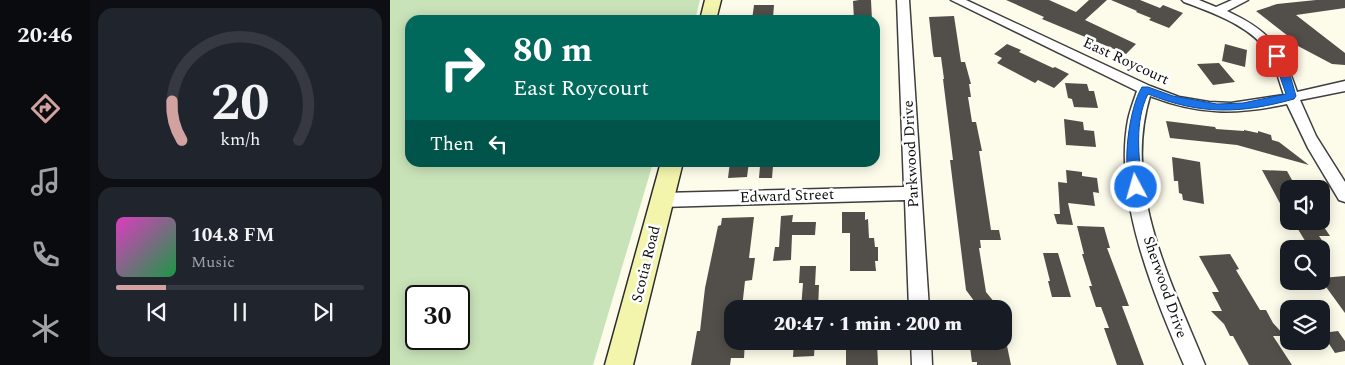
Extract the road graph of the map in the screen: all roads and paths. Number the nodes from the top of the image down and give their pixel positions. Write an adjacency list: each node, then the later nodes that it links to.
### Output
1 (713, 0): 7 (street)
2 (902, 0): 12 (street, Parkwood Drive)
3 (957, 0): 9 (street, East Roycourt)
4 (1188, 0): 6 (street)
5 (1242, 0): 6 (street)
6 (1216, 11): 10 (street)
7 (709, 15)
8 (1345, 86): 10 (street)
9 (1145, 89): 10 (street, East Roycourt); 19 (street, Sherwood Drive)
10 (1291, 96): 13 (street)
11 (671, 167): 14 (street, Scotia Road)
12 (913, 193): 14 (street, Edward Street); 15 (street, Parkwood Drive)
13 (1345, 195)
14 (662, 200): 17 (street, Scotia Road)
15 (919, 300)
16 (921, 350): 18 (street)
17 (619, 365)
18 (922, 365)
19 (1195, 365)

